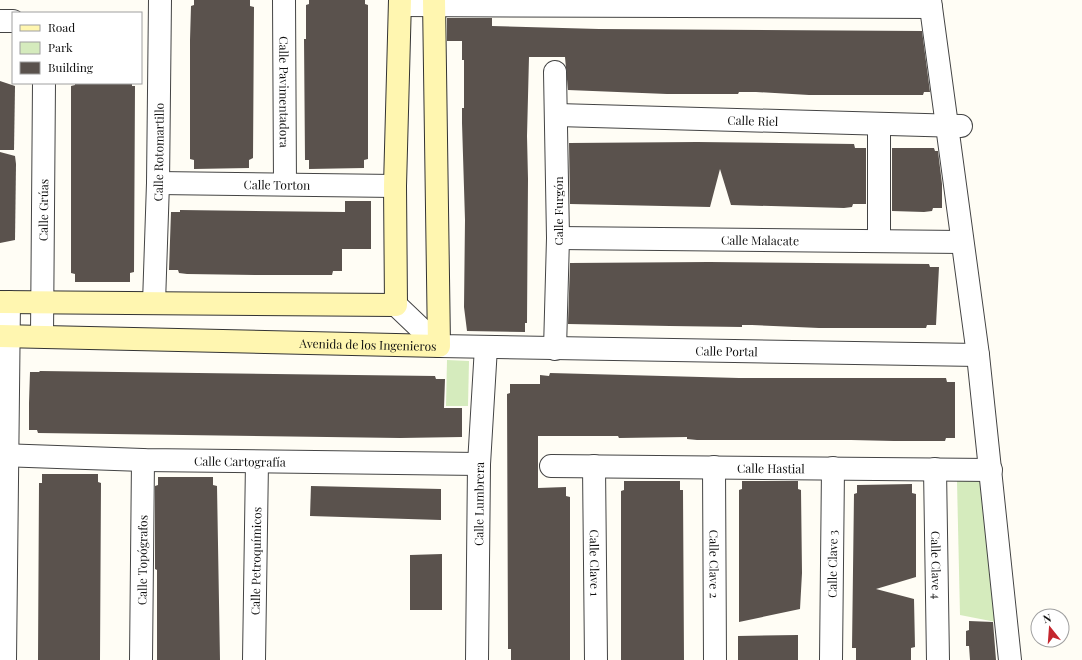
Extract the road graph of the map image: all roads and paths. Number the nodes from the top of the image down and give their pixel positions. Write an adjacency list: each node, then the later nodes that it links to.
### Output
1 (160, 0): 11 (street, Calle Rotomartillo)
2 (284, 0): 18 (street, Calle Pavimentadora)
3 (935, 2): 8 (street); 16 (street)
4 (400, 3): 5 (street); 19 (street)
5 (434, 3): 6 (street); 29 (street, Avenida de los Ingenieros)
6 (560, 3): 7 (street)
7 (677, 3): 8 (street)
8 (785, 3)
9 (0, 21): 10 (street)
10 (12, 21)
11 (150, 25): 17 (street, Calle Rotomartillo)
12 (555, 72): 14 (street, Calle Furgón)
13 (44, 84): 24 (street, Calle Grúas)
14 (557, 115): 15 (street, Calle Riel); 20 (street, Calle Furgón)
15 (879, 124): 16 (street, Calle Riel); 21 (street)
16 (955, 126): 22 (street); 52 (street)
17 (158, 183): 18 (street, Calle Torton); 25 (street, Calle Rotomartillo)
18 (286, 184): 19 (street, Calle Torton)
19 (395, 186): 26 (street)
20 (558, 238): 21 (street, Calle Malacate); 31 (street, Calle Furgón)
21 (879, 240): 22 (street, Calle Malacate)
22 (962, 242): 32 (street)
23 (4, 302): 24 (street); 27 (street)
24 (42, 302): 25 (street); 28 (street, Calle Grúas)
25 (154, 303): 26 (street)
26 (396, 305): 29 (street)
27 (5, 336): 28 (street, Avenida de los Ingenieros); 33 (street)
28 (42, 336): 29 (street, Avenida de los Ingenieros)
29 (439, 346): 30 (street, Calle Portal)
30 (486, 347): 31 (street, Calle Portal); 36 (street, Calle Lumbrera)
31 (555, 349): 32 (street, Calle Portal)
32 (978, 355): 42 (street)
33 (4, 455): 34 (street, Calle Cartografía); 43 (street)
34 (143, 460): 35 (street, Calle Cartografía); 44 (street, Calle Topógrafos)
35 (257, 462): 36 (street, Calle Cartografía); 45 (street, Calle Petroquímicos)
36 (479, 464): 46 (street, Calle Lumbrera)
37 (551, 466): 38 (street, Calle Hastial)
38 (594, 466): 39 (street, Calle Hastial); 47 (street, Calle Clave 1)
39 (714, 467): 40 (street, Calle Hastial); 48 (street, Calle Clave 2)
40 (833, 468): 41 (street, Calle Hastial); 49 (street, Calle Clave 3)
41 (935, 469): 42 (street, Calle Hastial); 50 (street, Calle Clave 4)
42 (991, 470): 51 (street)
43 (6, 660)
44 (141, 660)
45 (254, 660)
46 (477, 660)
47 (596, 660)
48 (715, 660)
49 (831, 660)
50 (938, 660)
51 (1010, 660)
52 (1025, 660)

